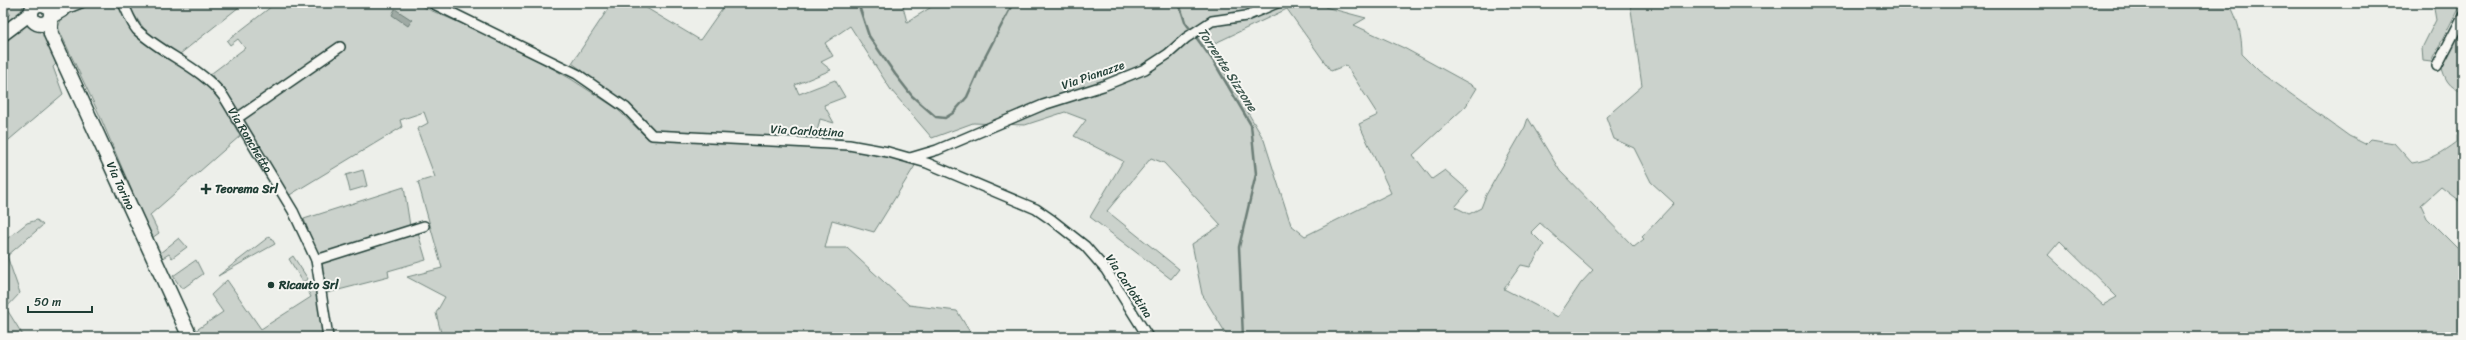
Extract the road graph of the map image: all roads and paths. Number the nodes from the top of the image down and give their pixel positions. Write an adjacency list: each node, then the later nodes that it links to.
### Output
1 (81, 3): 5 (street)
2 (123, 3): 10 (street, Via Ronchetto)
3 (432, 3): 11 (street, Via Carlottina)
4 (1277, 3): 11 (street, Via Pianazze)
5 (42, 14): 7 (street); 14 (main road, Via Torino)
6 (2463, 16): 9 (street)
7 (3, 34)
8 (340, 46): 10 (street)
9 (2437, 66)
10 (236, 119): 13 (street, Via Ronchetto)
11 (910, 158): 16 (street, Via Carlottina)
12 (424, 226): 13 (street)
13 (316, 260): 15 (street, Via Ronchetto)
14 (190, 337)
15 (328, 337)
16 (1148, 337)

